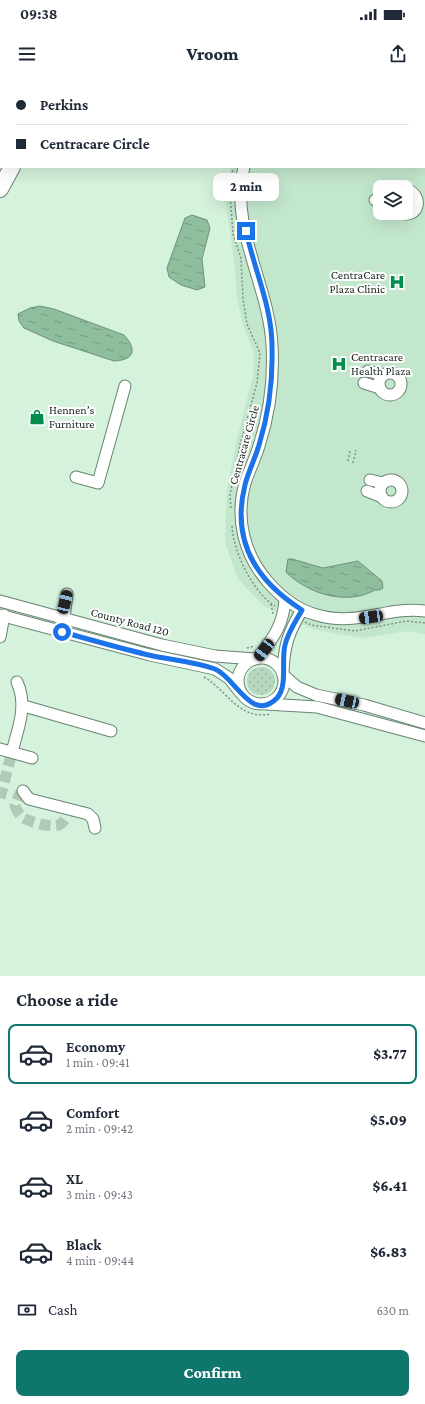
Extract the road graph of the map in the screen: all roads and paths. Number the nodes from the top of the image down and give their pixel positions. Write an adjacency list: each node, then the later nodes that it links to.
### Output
1 (11, 168): 4 (highway)
2 (233, 168): 21 (path)
3 (244, 168): 24 (street, Centracare Circle)
4 (0, 189)
5 (413, 191): 6 (street)
6 (413, 211)
7 (368, 371): 8 (street)
8 (383, 375): 11 (street); 11 (street)
9 (364, 383): 11 (street)
10 (125, 386): 16 (street)
11 (380, 388)
12 (356, 450): 15 (path)
13 (350, 451): 14 (path)
14 (348, 461)
15 (353, 463)
16 (76, 477)
17 (370, 480): 18 (street)
18 (383, 483): 20 (street); 20 (street)
19 (367, 491): 20 (street)
20 (382, 497)
21 (231, 508)
22 (232, 522): 26 (path)
23 (67, 594): 32 (street)
24 (285, 600): 27 (street); 29 (street, Centracare Circle)
25 (0, 601): 32 (street, County Road 120)
26 (272, 604): 27 (path); 31 (path)
27 (284, 611): 37 (street)
28 (425, 611): 29 (street, Centracare Circle)
29 (300, 614): 33 (path); 38 (street)
30 (2, 615): 34 (street); 40 (street)
31 (273, 616)
32 (64, 618): 37 (street, County Road 120)
33 (425, 623)
34 (0, 637)
35 (258, 645): 36 (path)
36 (242, 649)
37 (256, 659): 38 (street); 40 (street)
38 (283, 674): 41 (street); 43 (street)
39 (17, 682): 42 (street)
40 (240, 692): 41 (street)
41 (266, 704): 45 (street)
42 (24, 706): 44 (street); 47 (street)
43 (425, 723)
44 (111, 731)
45 (425, 736)
46 (0, 749): 47 (street)
47 (12, 752): 48 (street)
48 (32, 758)
49 (23, 791): 50 (street)
50 (95, 828)

